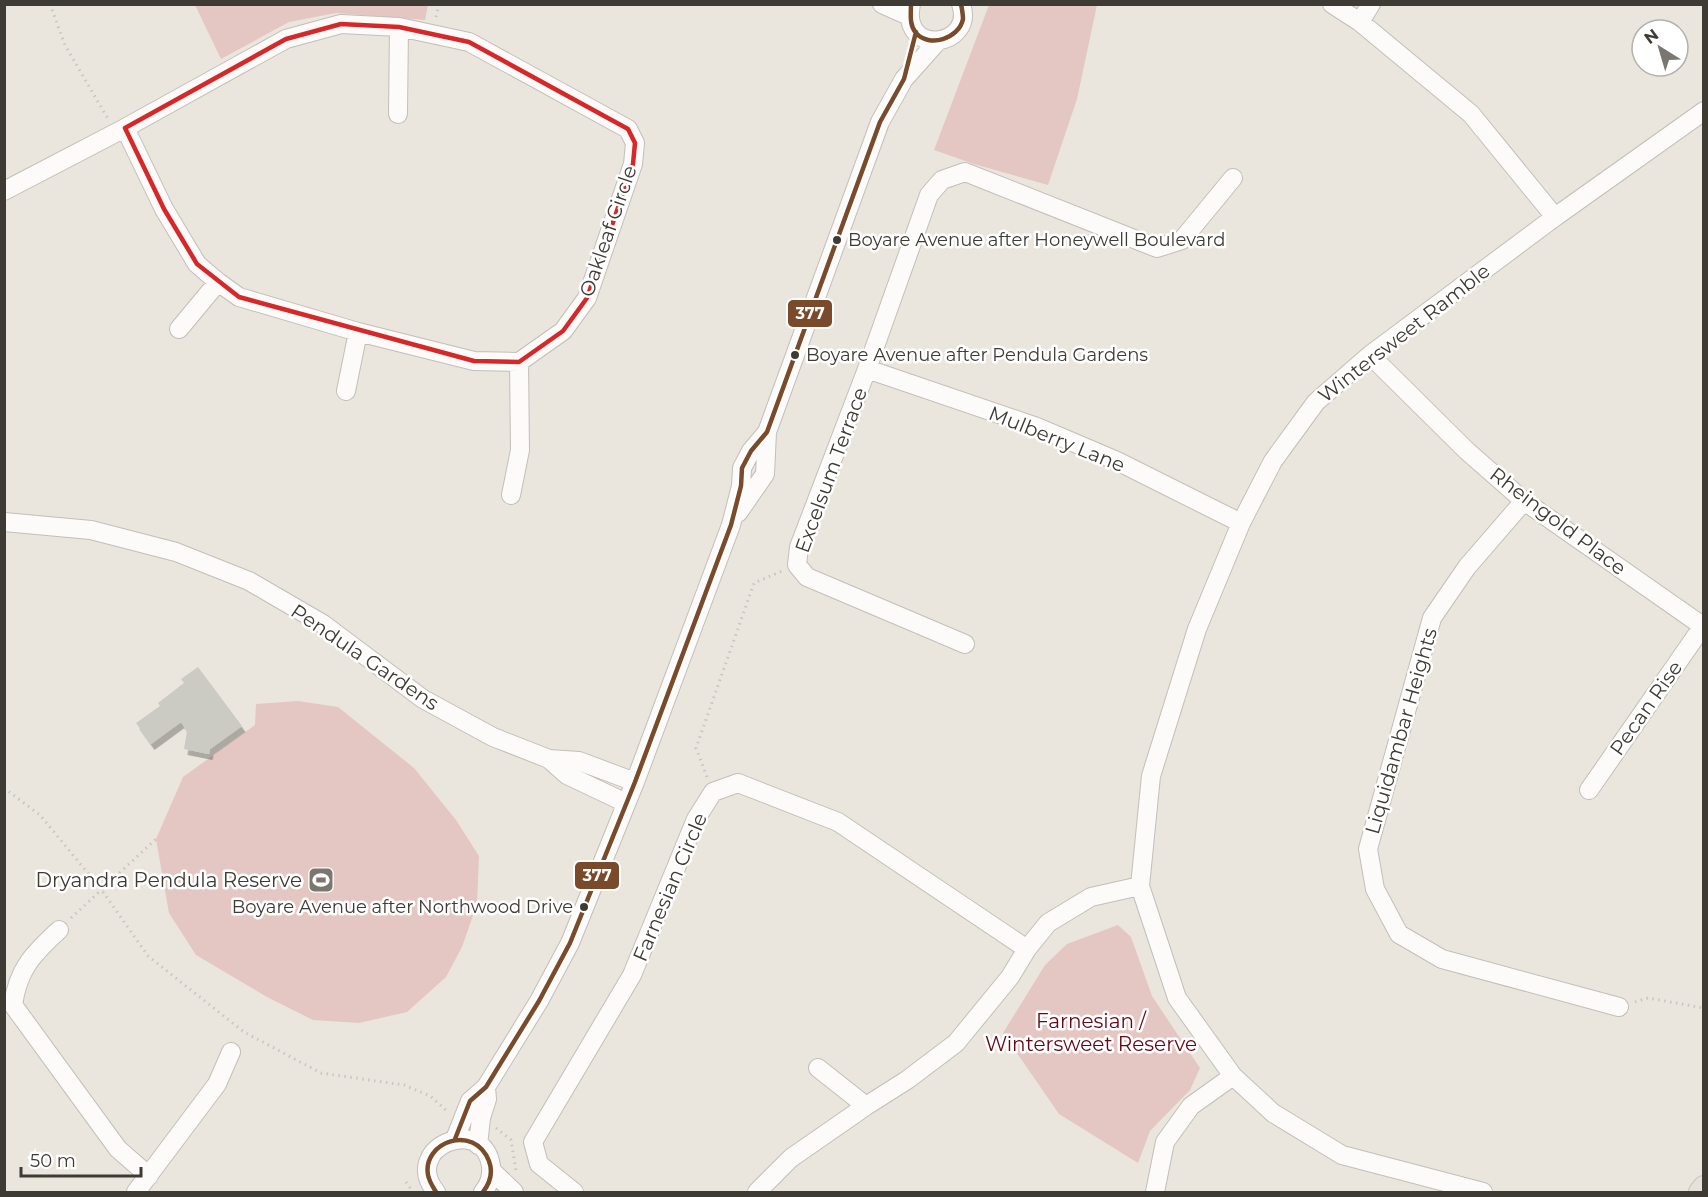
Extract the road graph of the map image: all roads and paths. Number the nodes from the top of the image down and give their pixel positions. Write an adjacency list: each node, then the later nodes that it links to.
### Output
1 (50, 4): 13 (path)
2 (882, 4): 6 (street)
3 (961, 4): 9 (street)
4 (1332, 4): 7 (street)
5 (1371, 4): 7 (street)
6 (912, 17): 9 (street); 10 (street)
7 (1360, 22): 16 (street)
8 (399, 27): 12 (street); 13 (street, Oakleaf Circle); 21 (street, Oakleaf Circle)
9 (937, 42): 10 (street)
10 (904, 79): 32 (street)
11 (1704, 111): 16 (street, Wintersweet Ramble)
12 (399, 114)
13 (125, 129): 15 (street, Oakleaf Circle); 17 (street)
14 (1233, 178): 22 (street, Excelsum Terrace)
15 (4, 191)
16 (1555, 217): 20 (street, Wintersweet Ramble)
17 (218, 282): 18 (street); 19 (street)
18 (179, 329)
19 (358, 332): 21 (street); 23 (street)
20 (1370, 356): 25 (street, Rheingold Place); 27 (street, Wintersweet Ramble)
21 (519, 362): 24 (street)
22 (867, 369): 27 (street, Mulberry Lane); 28 (street, Excelsum Terrace)
23 (346, 391)
24 (511, 495)
25 (1524, 501): 29 (street, Rheingold Place); 42 (street, Liquidambar Heights)
26 (4, 522): 31 (street, Pendula Gardens)
27 (1241, 524): 38 (street, Wintersweet Ramble)
28 (797, 565): 30 (street, Excelsum Terrace); 35 (path)
29 (1703, 626): 34 (street, Pecan Rise)
30 (965, 644)
31 (549, 759): 32 (street, Pendula Gardens); 36 (street, Pendula Gardens)
32 (635, 782): 36 (street)
33 (4, 788): 39 (path)
34 (1589, 790)
35 (713, 792): 41 (street, Farnesian Circle); 59 (street, Farnesian Circle)
36 (626, 803): 47 (street)
37 (156, 839): 39 (path)
38 (1140, 886): 41 (street); 46 (street, Wintersweet Ramble)
39 (101, 889): 40 (path); 48 (path)
40 (59, 930): 53 (street)
41 (1028, 949): 49 (street)
42 (1619, 1007): 43 (path)
43 (1704, 1008)
44 (231, 1052): 53 (street)
45 (818, 1068): 49 (street)
46 (1233, 1076): 61 (street); 62 (street, Wintersweet Ramble)
47 (486, 1087): 50 (street); 51 (street)
48 (430, 1096)
49 (866, 1106): 60 (street)
50 (455, 1139): 51 (street); 55 (street)
51 (478, 1145): 52 (street)
52 (491, 1170): 57 (street); 58 (street)
53 (149, 1176): 56 (street)
54 (1704, 1187): 63 (main road)
55 (420, 1188)
56 (135, 1192)
57 (483, 1192)
58 (514, 1192)
59 (574, 1192)
60 (757, 1192)
61 (1155, 1192)
62 (1482, 1192)
63 (1700, 1192)

